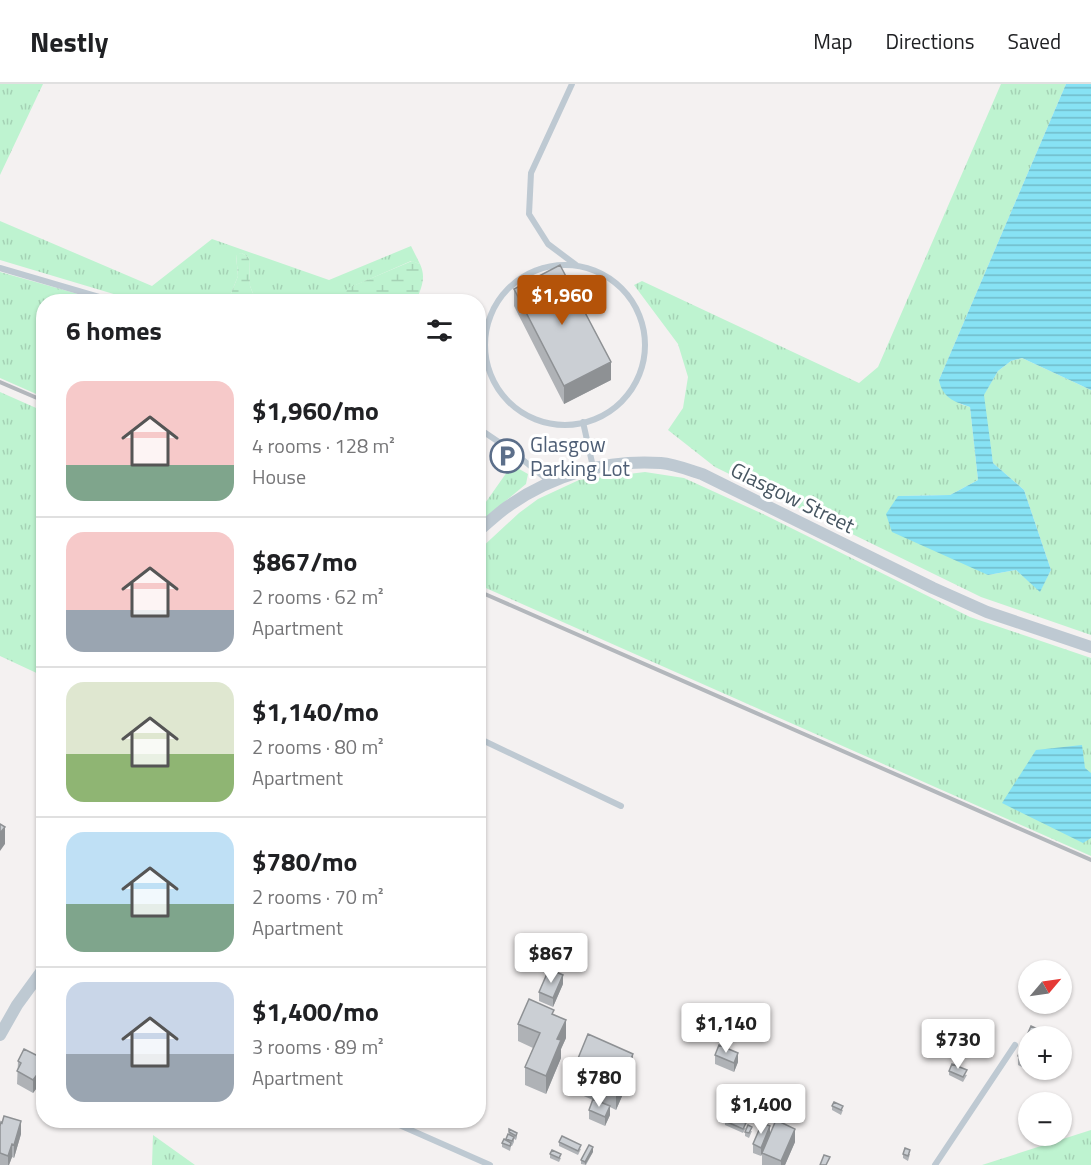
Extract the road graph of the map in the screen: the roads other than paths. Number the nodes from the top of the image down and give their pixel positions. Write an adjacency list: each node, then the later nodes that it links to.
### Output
1 (572, 84): 2 (lane)
2 (579, 267): 5 (lane); 7 (lane)
3 (0, 268): 4 (lane)
4 (89, 294)
5 (486, 334)
6 (486, 357): 7 (lane)
7 (584, 422): 9 (lane)
8 (486, 433): 10 (lane)
9 (593, 467): 10 (street, Glasgow Street); 12 (street, Glasgow Street)
10 (550, 483): 11 (street, Glasgow Street)
11 (486, 524)
12 (1091, 647)
13 (486, 742): 14 (lane)
14 (621, 806)
15 (36, 979): 16 (street)
16 (0, 1035)
17 (1015, 1045): 20 (lane)
18 (406, 1128): 19 (lane)
19 (490, 1165)
20 (935, 1165)

